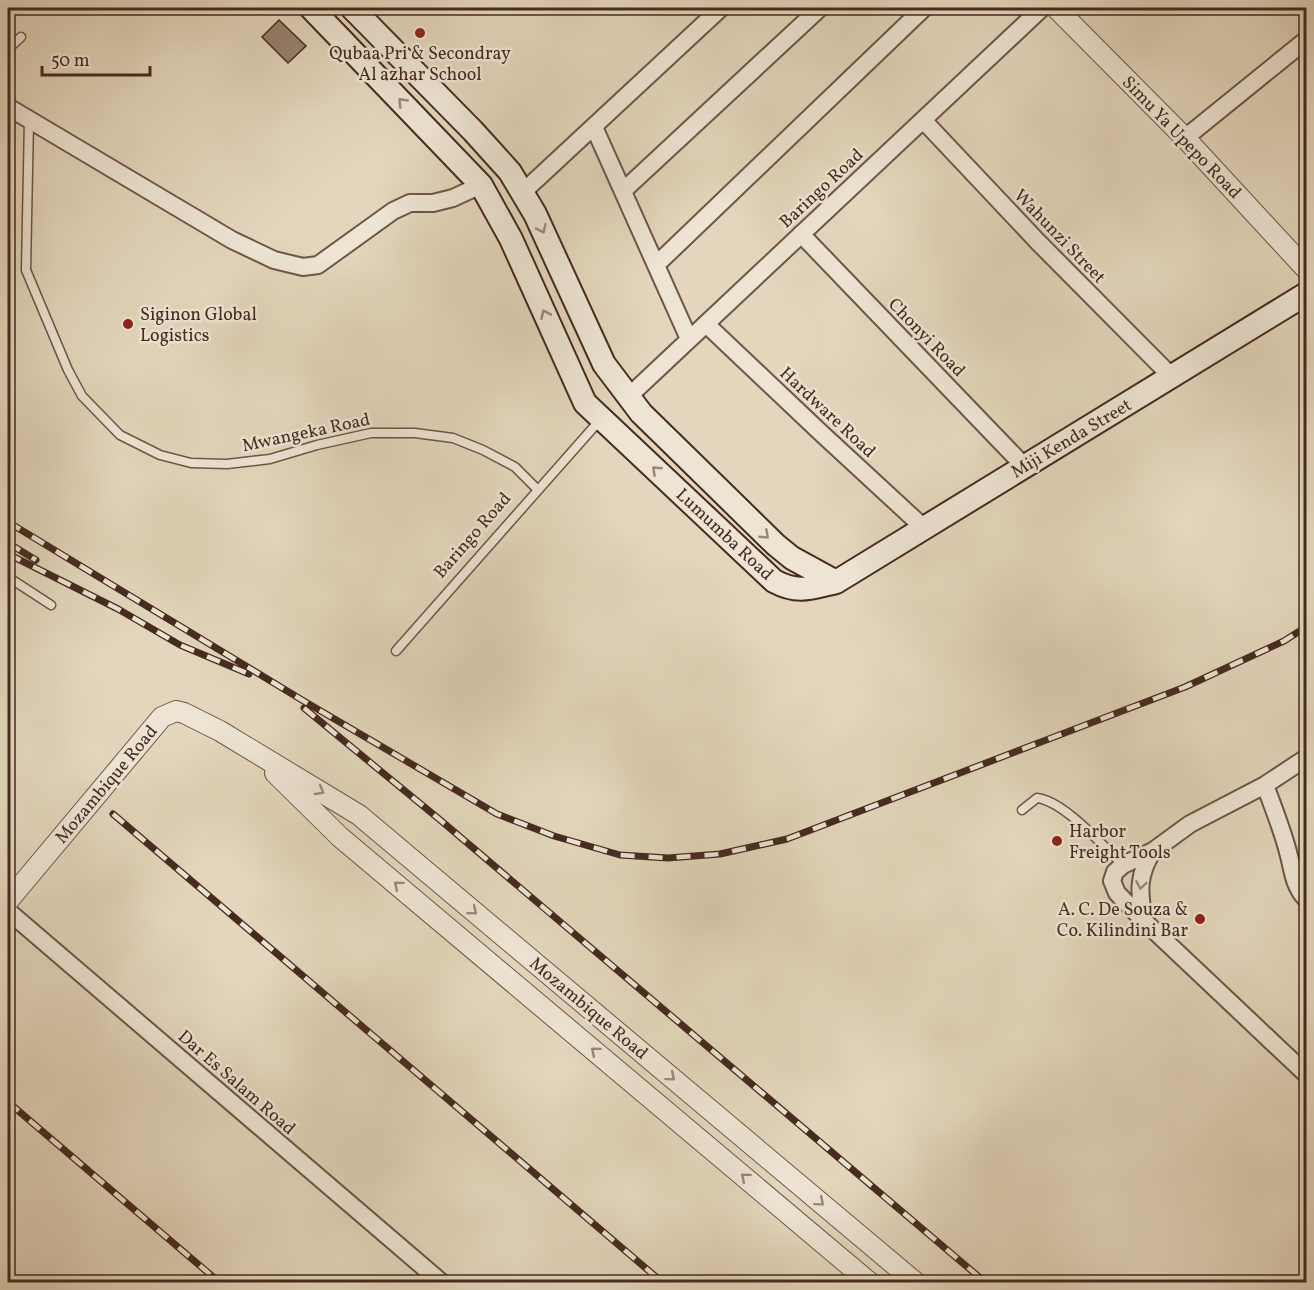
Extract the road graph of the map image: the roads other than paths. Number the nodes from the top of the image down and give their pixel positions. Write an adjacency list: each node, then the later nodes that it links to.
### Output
1 (311, 8): 15 (main road, Lumumba Road, one-way to 1)
2 (352, 8): 17 (main road, Lumumba Road)
3 (721, 8): 13 (street)
4 (820, 8): 16 (street)
5 (924, 8): 19 (street)
6 (1042, 8): 12 (street, Baringo Road)
7 (1056, 8): 14 (street, Simu Ya Upepo Road)
8 (21, 37): 10 (lane)
9 (1306, 40): 14 (street)
10 (8, 49)
11 (16, 116): 15 (street); 28 (lane, Mwangeka Road)
12 (923, 120): 18 (street, Baringo Road); 24 (street, Wahunzi Street)
13 (594, 127): 16 (street); 17 (street)
14 (1185, 138): 20 (street, Simu Ya Upepo Road)
15 (481, 185): 26 (main road, Lumumba Road, one-way to 15)
16 (622, 191): 19 (street)
17 (523, 192): 25 (main road, Lumumba Road, one-way to 25)
18 (801, 234): 22 (street, Baringo Road); 27 (street, Chonyi Road)
19 (656, 265): 23 (street)
20 (1306, 269)
21 (1306, 294): 24 (main road, Miji Kenda Street)
22 (706, 324): 23 (street, Baringo Road); 31 (street, Hardware Road)
23 (689, 339): 25 (street, Baringo Road)
24 (1172, 377): 27 (main road, Miji Kenda Street)
25 (627, 398): 29 (main road, Lumumba Road)
26 (602, 418): 28 (lane, Baringo Road); 30 (main road, Lumumba Road, one-way to 26)
27 (1025, 467): 31 (main road, Miji Kenda Street)
28 (538, 490): 35 (lane, Baringo Road)
29 (734, 506): 30 (street); 33 (main road, Lumumba Road, one-way to 33)
30 (715, 525): 33 (main road, Lumumba Road)
31 (924, 528): 33 (main road, Miji Kenda Street)
32 (8, 577): 34 (lane)
33 (836, 582)
34 (51, 605)
35 (396, 651)
36 (252, 750): 43 (street, Mozambique Road); 48 (street, Mozambique Road, one-way to 36); 49 (street, Mozambique Road, one-way to 49)
37 (1306, 758): 38 (street)
38 (1266, 785): 40 (street); 42 (street)
39 (1022, 810): 41 (lane)
40 (1153, 851): 41 (street); 45 (street, one-way to 45)
41 (1123, 865): 45 (street)
42 (1306, 899)
43 (8, 902)
44 (8, 911): 47 (street, Dar Es Salam Road)
45 (1144, 921): 46 (street)
46 (1306, 1074)
47 (441, 1282)
48 (869, 1282)
49 (915, 1282)

